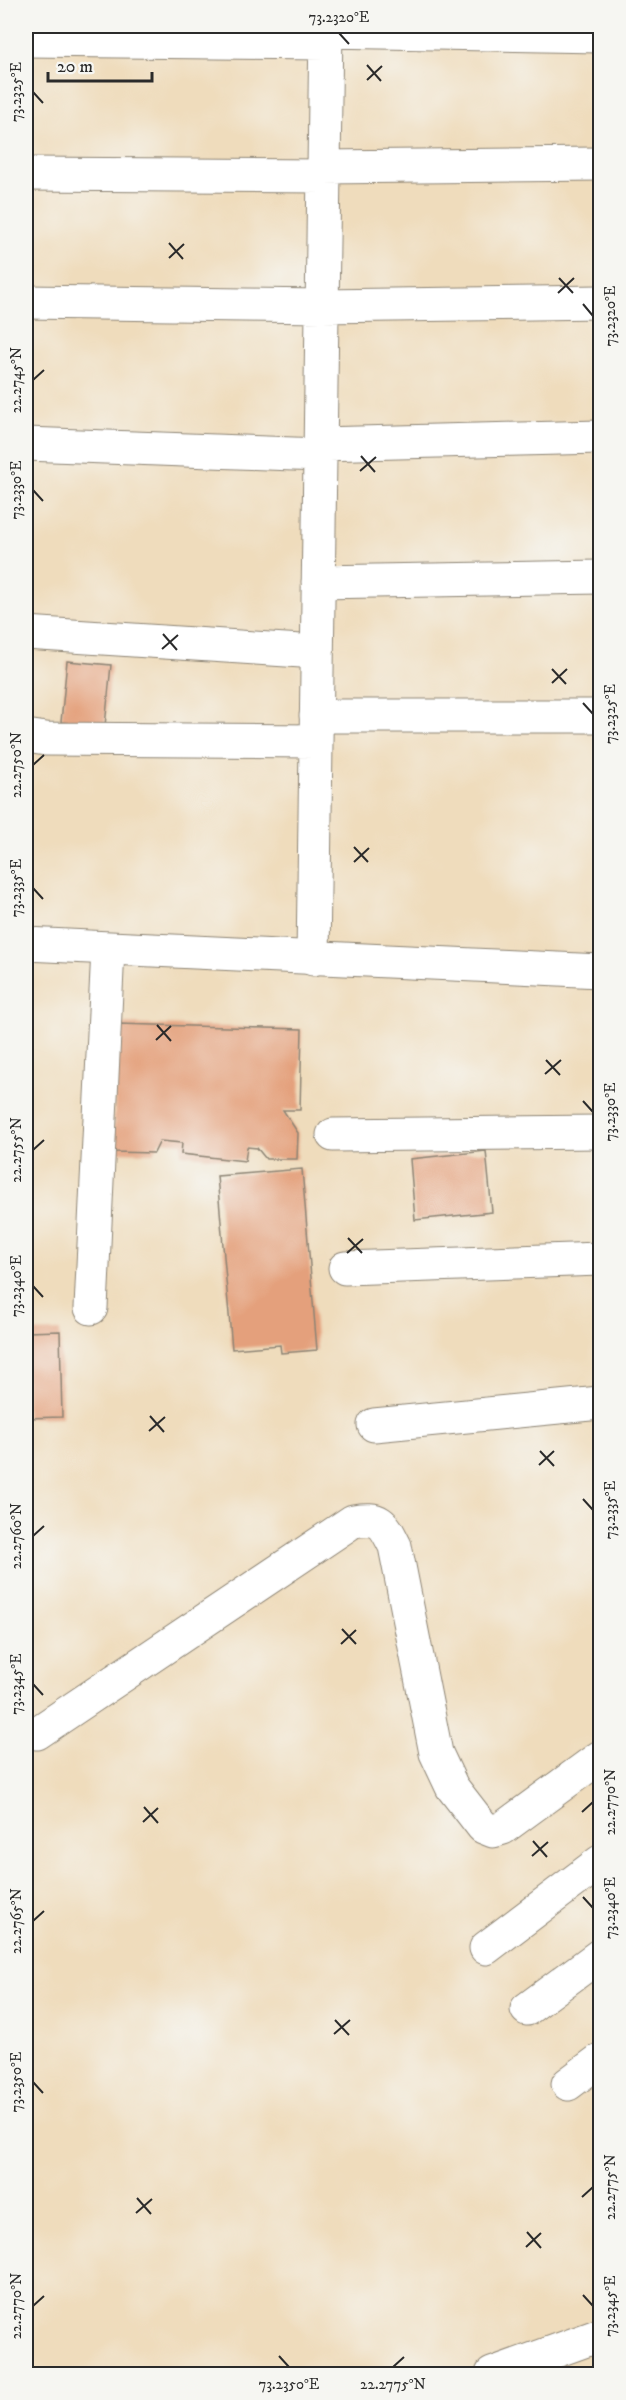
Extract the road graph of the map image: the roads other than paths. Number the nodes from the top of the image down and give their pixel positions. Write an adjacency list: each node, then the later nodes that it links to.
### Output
1 (326, 33): 2 (street); 3 (street); 5 (street)
2 (600, 36)
3 (26, 40)
4 (600, 164): 5 (street)
5 (323, 171): 6 (street); 9 (street)
6 (26, 174)
7 (26, 302): 9 (street)
8 (600, 302): 9 (street)
9 (322, 306): 12 (street)
10 (600, 437): 12 (street)
11 (26, 444): 12 (street)
12 (320, 449): 14 (street)
13 (600, 577): 14 (street)
14 (318, 582): 16 (street)
15 (26, 633): 16 (street)
16 (317, 652): 18 (street)
17 (600, 716): 18 (street)
18 (316, 729): 19 (street); 22 (street)
19 (26, 736)
20 (26, 944): 21 (street)
21 (108, 949): 22 (street); 28 (street)
22 (313, 959): 23 (street)
23 (600, 971)
24 (600, 1132): 25 (street)
25 (333, 1135)
26 (600, 1259): 27 (street)
27 (345, 1268)
28 (91, 1308)
29 (600, 1403): 30 (street)
30 (374, 1425)
31 (37, 1733): 32 (street)
32 (600, 1757)
33 (600, 1862): 34 (street)
34 (486, 1948)
35 (600, 1955): 36 (street)
36 (527, 2009)
37 (600, 2060): 38 (street)
38 (568, 2084)
39 (600, 2335): 40 (street)
40 (492, 2374)

